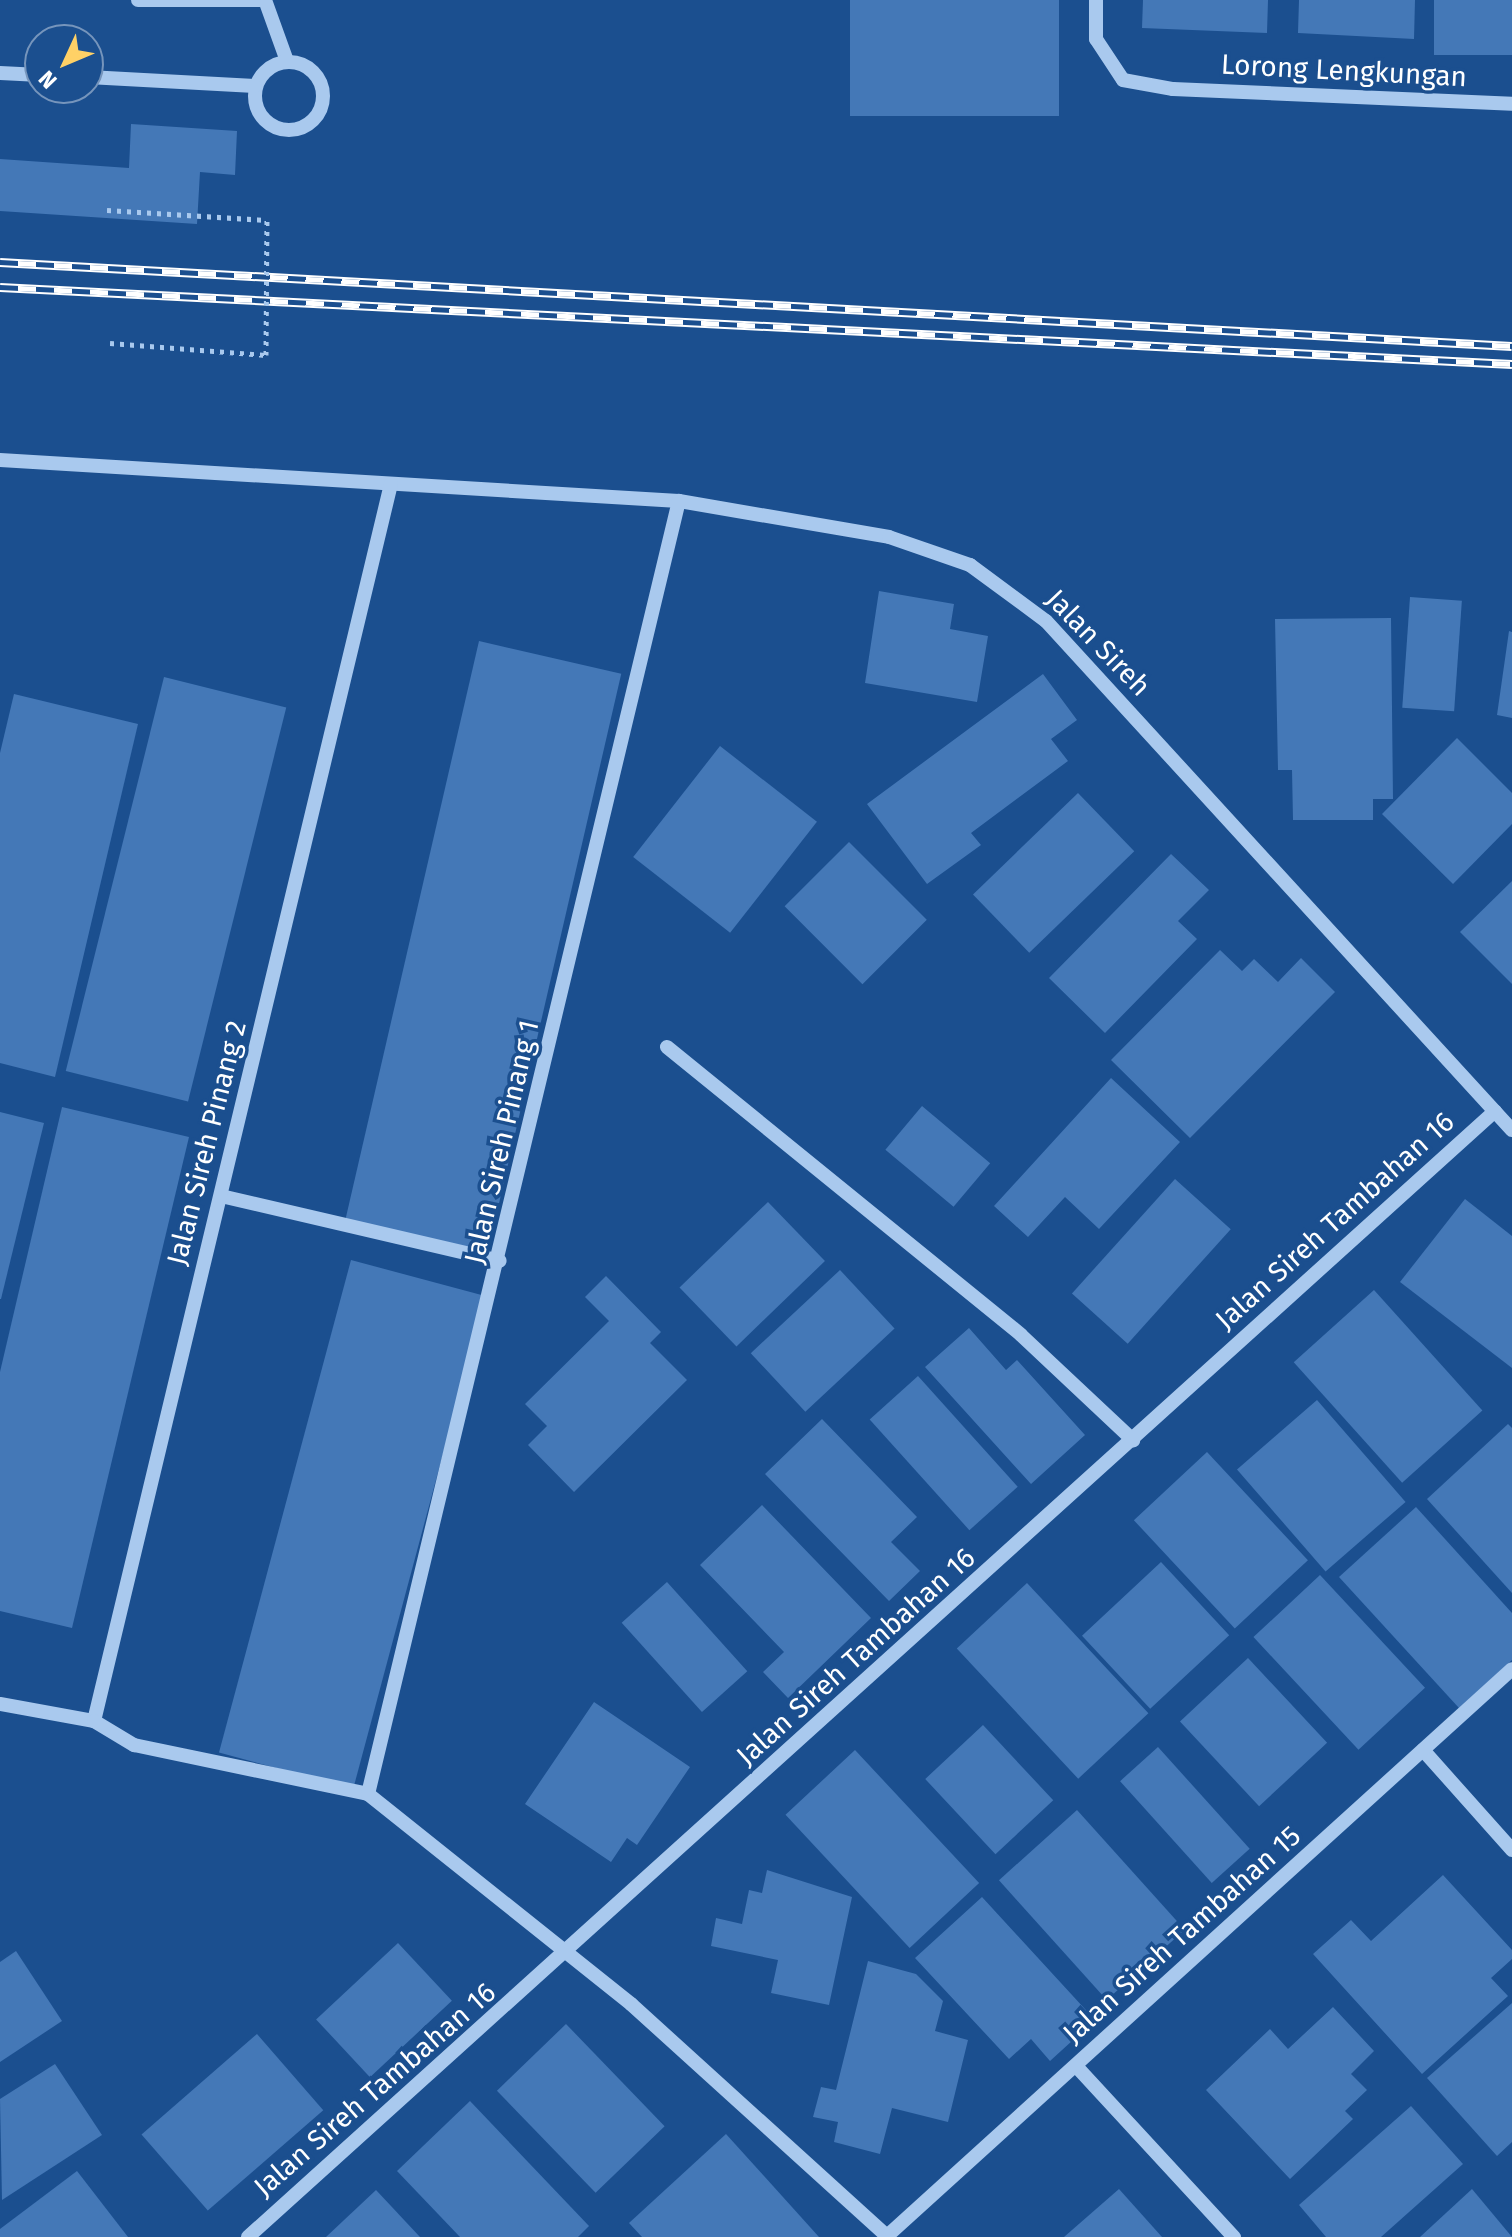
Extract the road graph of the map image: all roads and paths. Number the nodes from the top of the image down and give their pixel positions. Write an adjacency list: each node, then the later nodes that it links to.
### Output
1 (138, 0): 2 (street)
2 (262, 0): 4 (street)
3 (1096, 0): 9 (street, Lorong Lengkungan)
4 (287, 61): 8 (street); 8 (street)
5 (0, 73): 6 (street)
6 (24, 74)
7 (104, 78): 8 (street)
8 (255, 86)
9 (1512, 104)
10 (107, 210): 11 (path, bridge)
11 (110, 343)
12 (0, 460): 13 (street, Jalan Sireh)
13 (391, 484): 14 (street, Jalan Sireh); 18 (street, Jalan Sireh Pinang 2)
14 (679, 501): 16 (street, Jalan Sireh); 19 (street, Jalan Sireh Pinang 1)
15 (667, 1047): 20 (street)
16 (1495, 1111): 17 (street, Jalan Sireh); 20 (street, Jalan Sireh Tambahan 16)
17 (1512, 1130)
18 (221, 1196): 19 (street); 23 (street, Jalan Sireh Pinang 2)
19 (500, 1261): 25 (street, Jalan Sireh Pinang 1)
20 (1133, 1440): 27 (street, Jalan Sireh Tambahan 16)
21 (1512, 1669): 24 (street, Jalan Sireh Tambahan 15)
22 (0, 1704): 23 (street)
23 (94, 1721): 25 (street)
24 (1423, 1750): 26 (street); 28 (street, Jalan Sireh Tambahan 15)
25 (368, 1794): 27 (street)
26 (1512, 1850)
27 (568, 1955): 29 (street); 30 (street, Jalan Sireh Tambahan 16)
28 (1076, 2066): 29 (street, Jalan Sireh Tambahan 15); 31 (street)
29 (886, 2236)
30 (248, 2237)
31 (1234, 2237)

